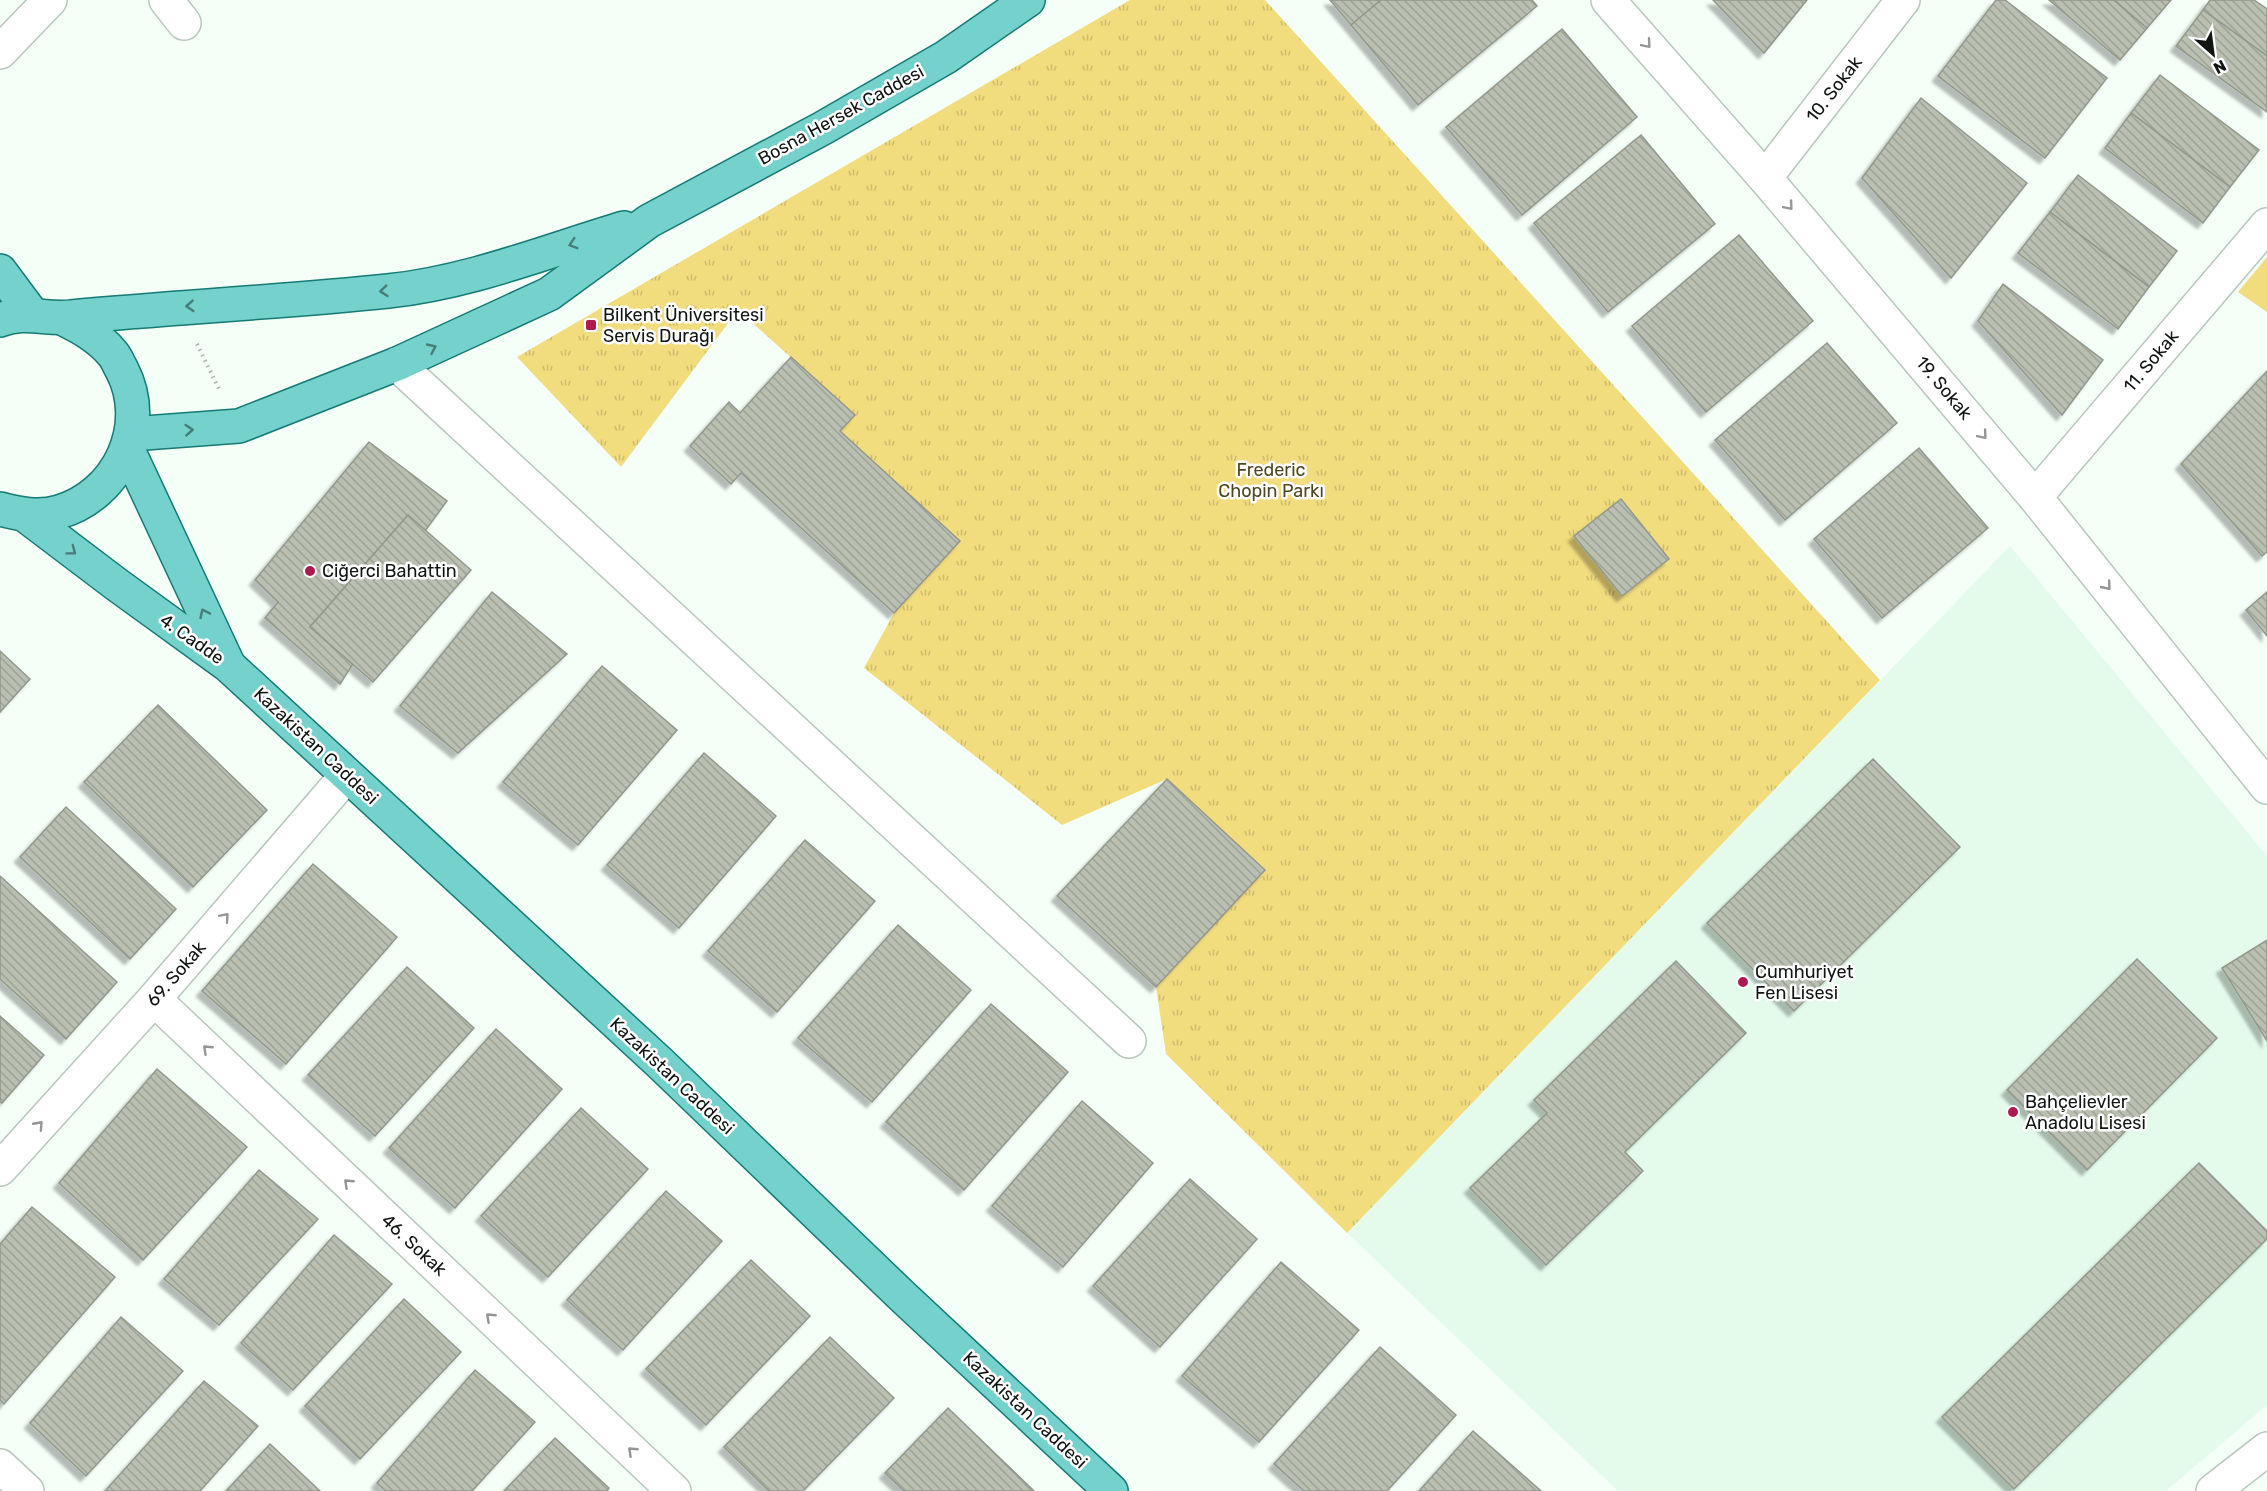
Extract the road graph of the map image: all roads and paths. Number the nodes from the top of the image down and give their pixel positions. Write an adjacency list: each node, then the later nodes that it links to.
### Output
1 (50, 0): 5 (street)
2 (1028, 0): 7 (main road, Bosna Hersek Caddesi)
3 (1608, 0): 6 (street, 19. Sokak, one-way to 6)
4 (1903, 0): 6 (street, 10. Sokak)
5 (0, 52)
6 (1765, 178): 16 (street, 19. Sokak, one-way to 16)
7 (649, 221): 10 (main road, one-way to 10); 13 (main road, one-way to 7)
8 (2267, 225): 16 (street, 11. Sokak)
9 (0, 271): 10 (main road)
10 (47, 316): 11 (main road); 15 (main road)
11 (0, 320)
12 (197, 342): 14 (path)
13 (397, 364): 15 (main road, one-way to 13); 22 (street)
14 (223, 397)
15 (129, 442): 17 (main road); 18 (main road, 4. Cadde, one-way to 15)
16 (2036, 497): 20 (street, 19. Sokak, one-way to 20)
17 (13, 512): 18 (main road, 4. Cadde, one-way to 18)
18 (229, 666): 19 (main road, Kazakistan Caddesi)
19 (347, 775): 21 (street, 69. Sokak, one-way to 19); 28 (main road, Kazakistan Caddesi)
20 (2267, 787)
21 (154, 999): 23 (street, 69. Sokak, one-way to 21); 27 (street, 46. Sokak, one-way to 21)
22 (1129, 1041)
23 (0, 1169)
24 (2267, 1449): 29 (street)
25 (0, 1466): 26 (street)
26 (27, 1491)
27 (674, 1491)
28 (1111, 1491)
29 (2213, 1491)

